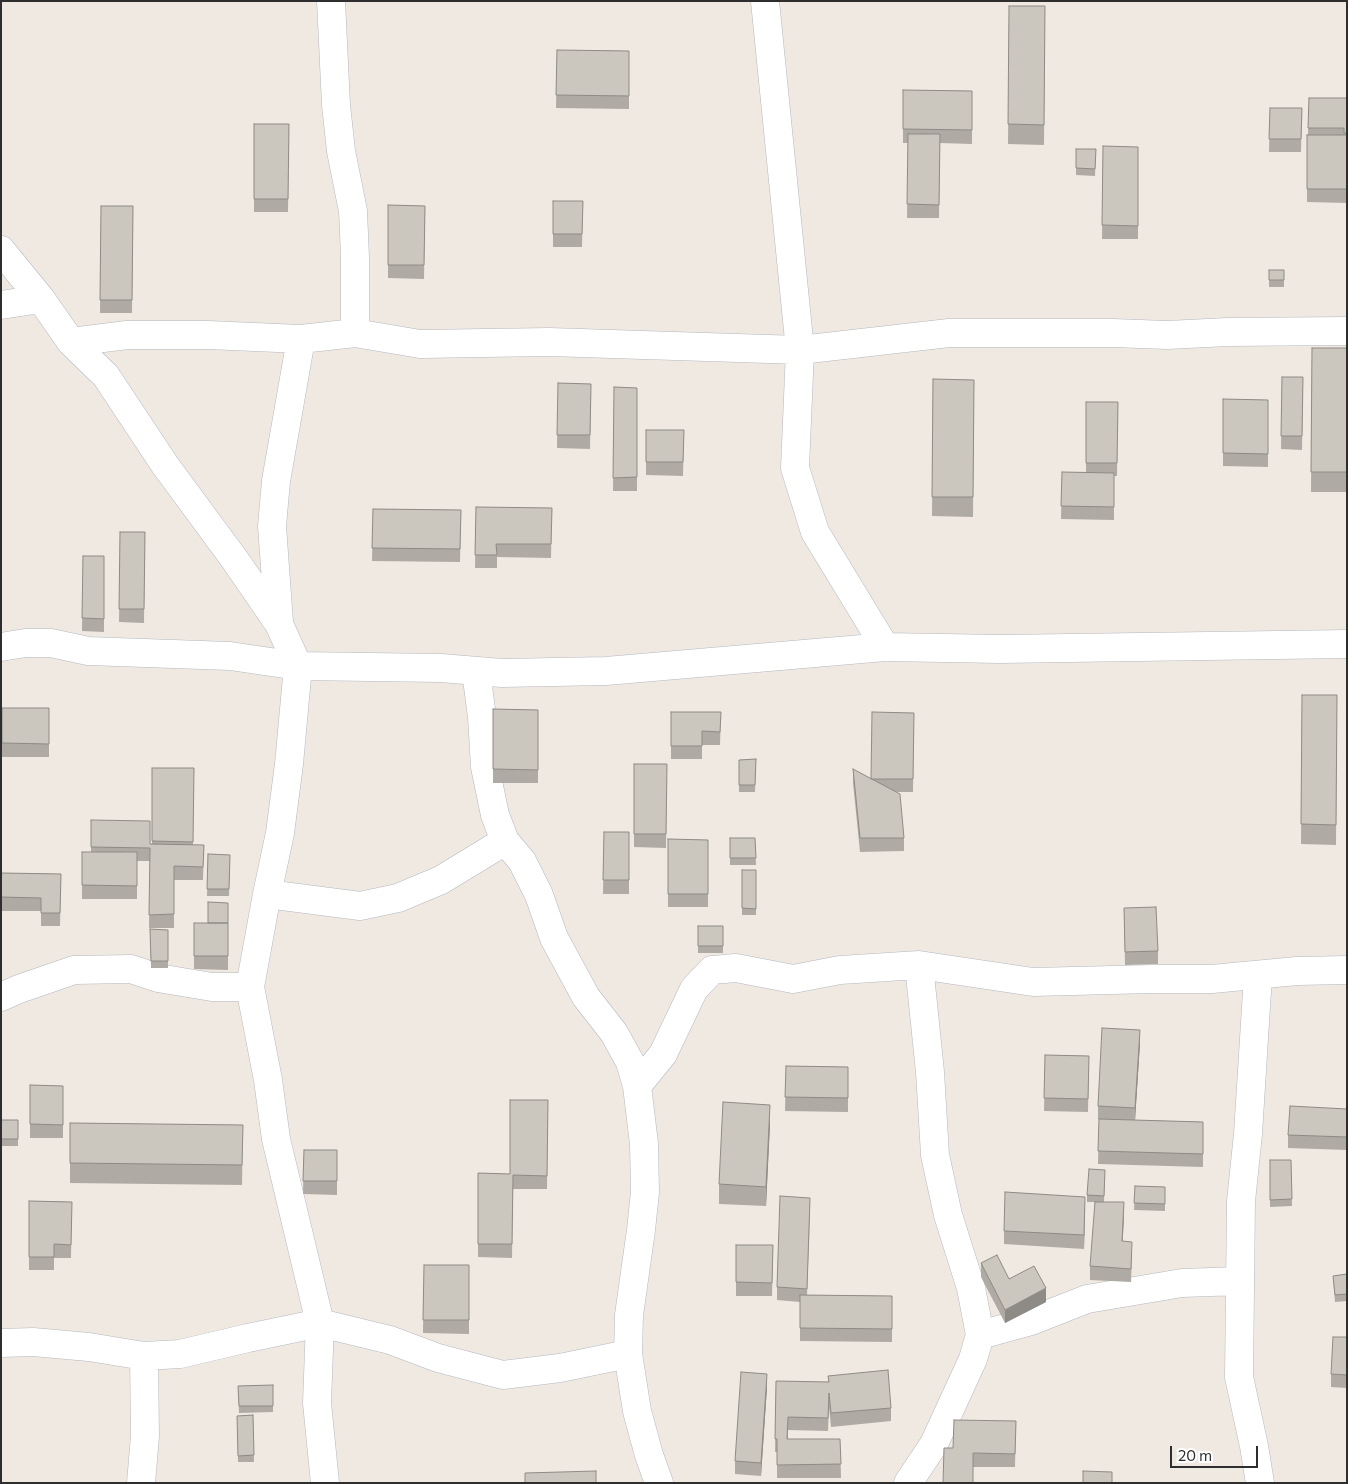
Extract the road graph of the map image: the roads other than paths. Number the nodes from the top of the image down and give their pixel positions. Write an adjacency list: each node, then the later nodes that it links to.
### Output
1 (331, 1): 7 (street)
2 (765, 1): 10 (street)
3 (1, 250): 4 (street)
4 (41, 299): 5 (street); 9 (street)
5 (1, 305)
6 (1347, 331): 10 (street)
7 (355, 332): 8 (street); 10 (street)
8 (301, 339): 9 (street); 11 (street)
9 (71, 342): 11 (street)
10 (800, 350): 14 (street)
11 (279, 624): 15 (street)
12 (1347, 644): 14 (street)
13 (1, 647): 15 (street)
14 (885, 647): 16 (street)
15 (298, 666): 16 (street); 18 (street)
16 (476, 670): 17 (street)
17 (505, 841): 18 (street); 24 (street)
18 (267, 894): 22 (street)
19 (919, 965): 21 (street); 24 (street); 27 (street)
20 (1347, 970): 21 (street)
21 (1258, 976): 25 (street)
22 (250, 988): 23 (street); 26 (street)
23 (1, 996)
24 (637, 1086): 29 (street)
25 (1240, 1281): 27 (street); 35 (street)
26 (320, 1323): 29 (street); 30 (street); 32 (street)
27 (980, 1335): 34 (street)
28 (1, 1343): 30 (street)
29 (628, 1354): 33 (street)
30 (144, 1356): 31 (street)
31 (141, 1483)
32 (324, 1483)
33 (659, 1483)
34 (908, 1483)
35 (1260, 1483)

